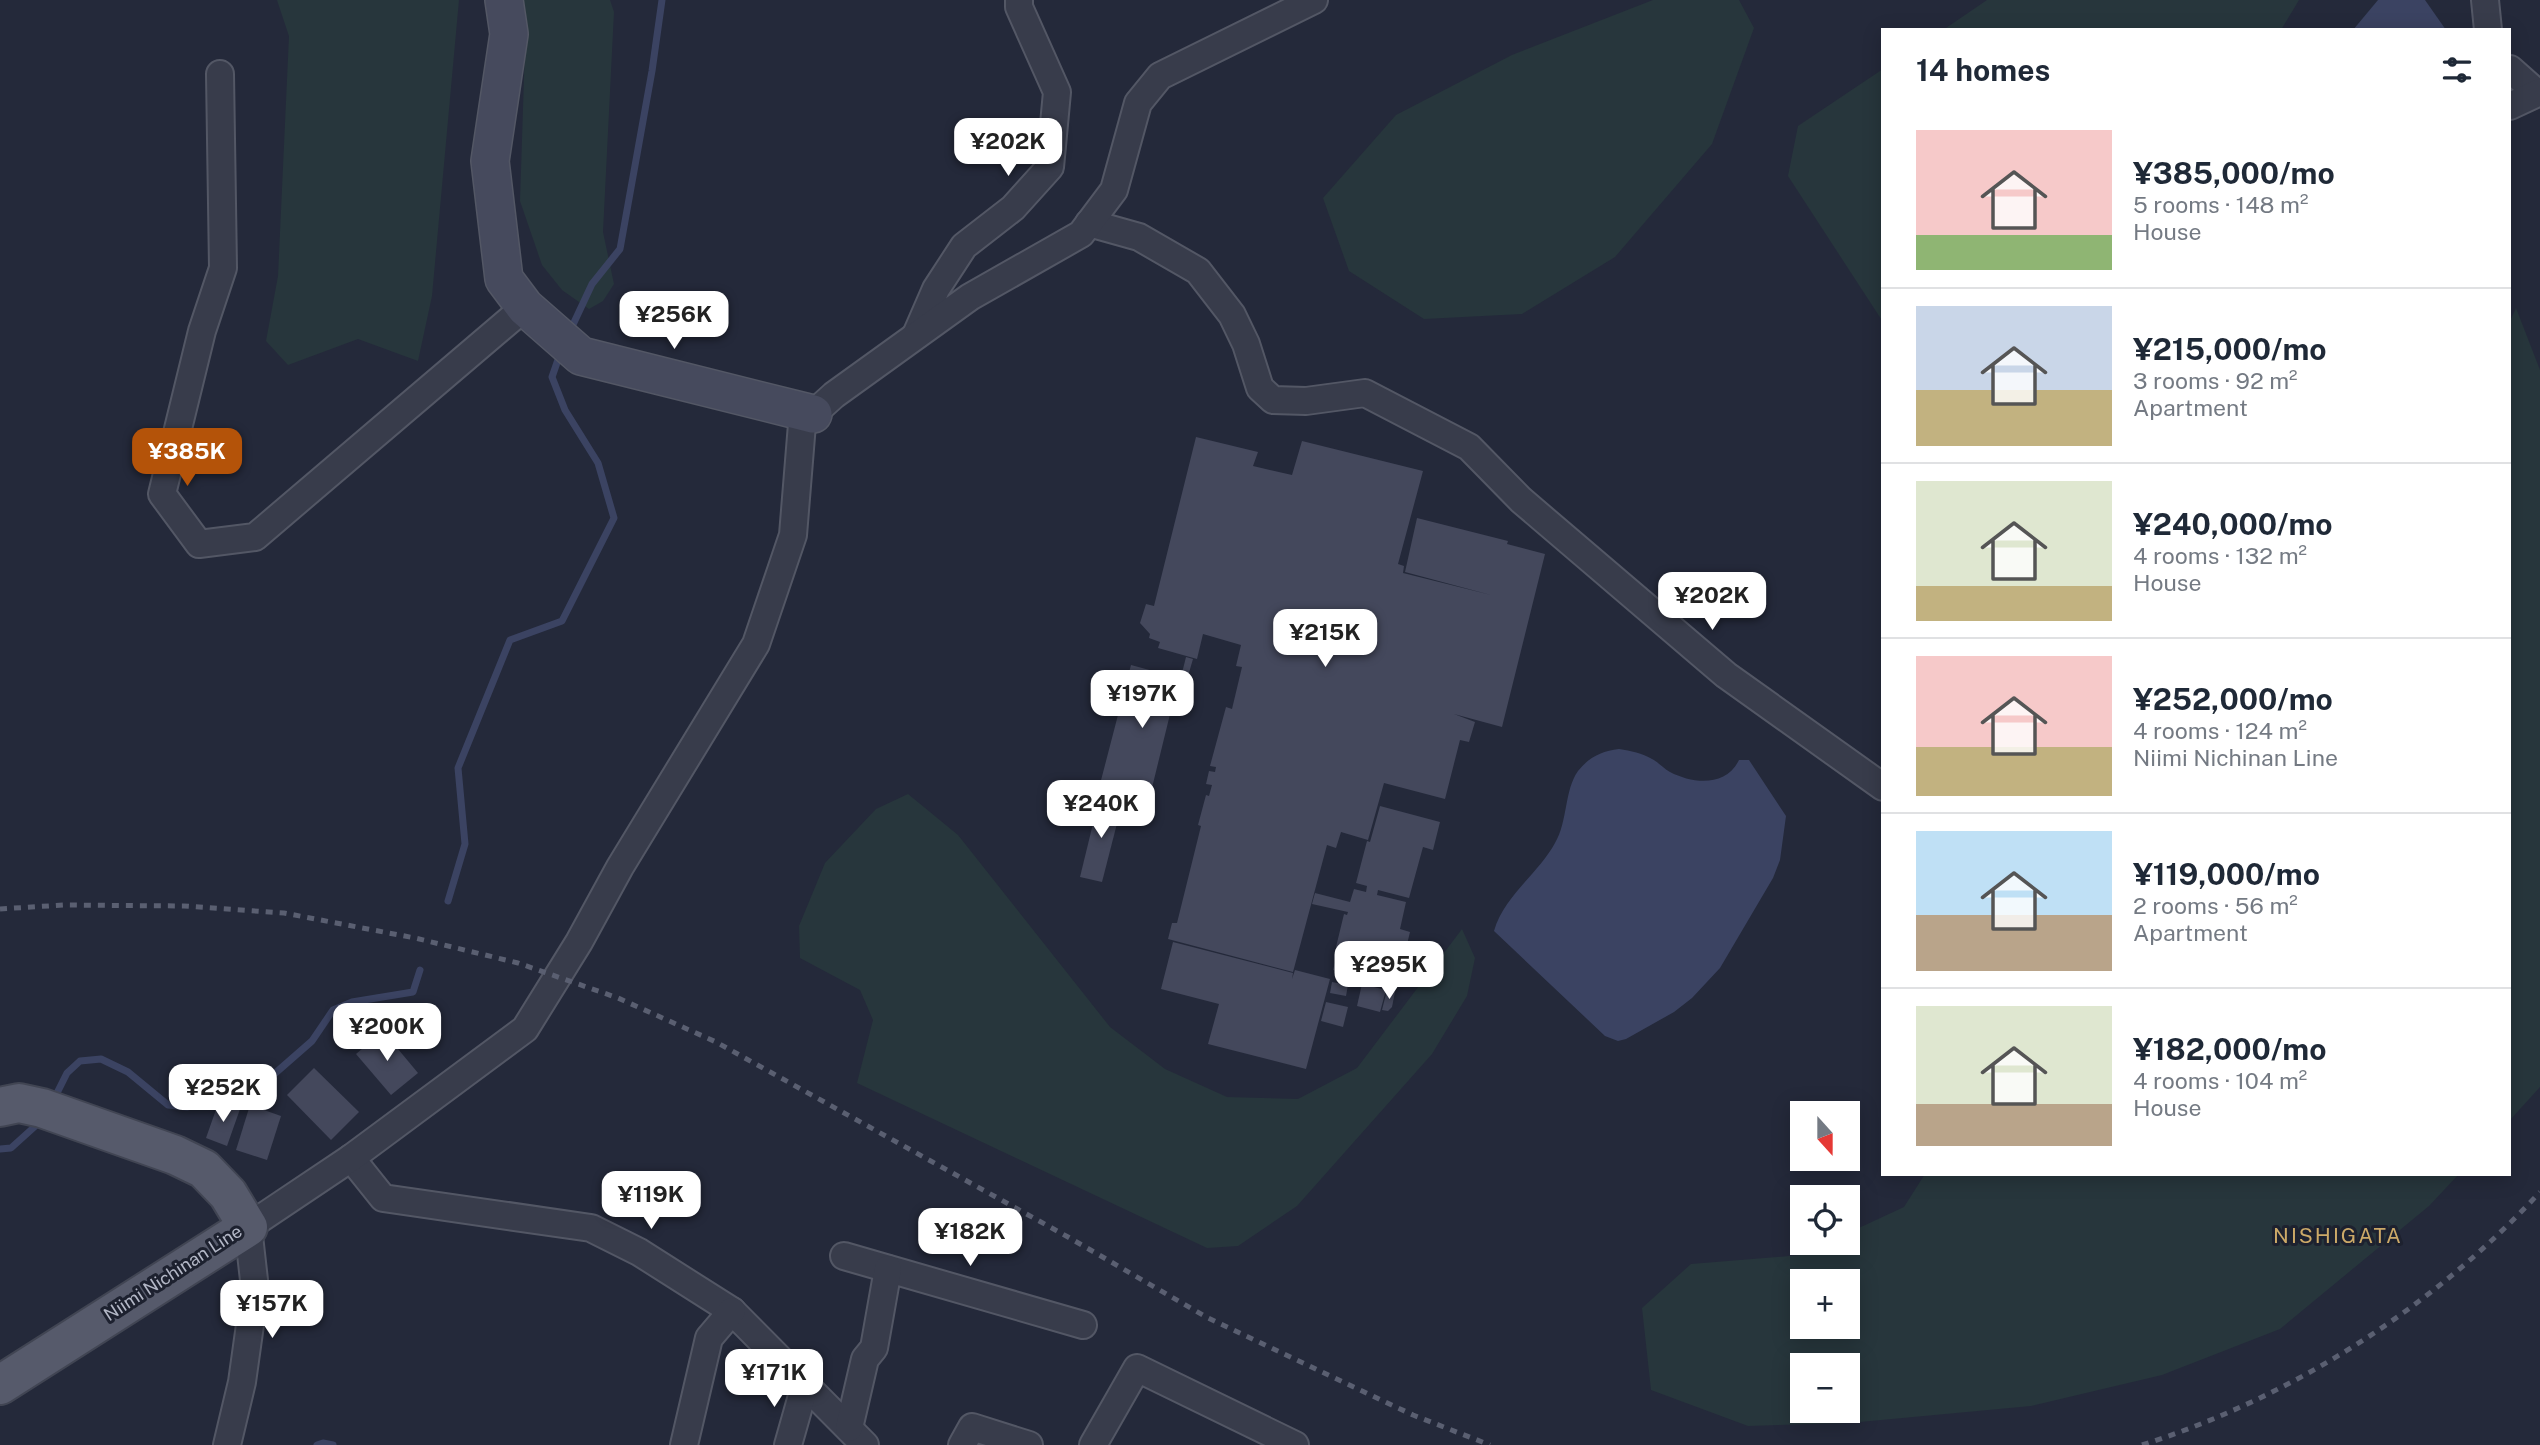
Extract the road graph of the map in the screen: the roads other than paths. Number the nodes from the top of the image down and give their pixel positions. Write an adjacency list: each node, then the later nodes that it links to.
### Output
1 (504, 0): 11 (street)
2 (1019, 0): 12 (street)
3 (1314, 0): 10 (street)
4 (2485, 0): 5 (street)
5 (2488, 28)
6 (2511, 70): 8 (street)
7 (220, 74): 11 (street)
8 (2539, 92): 9 (street)
9 (2511, 106)
10 (1089, 223): 12 (street); 14 (street)
11 (525, 307): 13 (street)
12 (915, 337): 13 (street)
13 (813, 414): 16 (street)
14 (1881, 786)
15 (0, 1107): 17 (main road, Niimi Nichinan Line)
16 (351, 1158): 17 (street); 20 (street)
17 (248, 1227): 22 (main road, Niimi Nichinan Line); 25 (street)
18 (844, 1256): 19 (street)
19 (888, 1269): 21 (street); 24 (street)
20 (732, 1311): 23 (street); 26 (street)
21 (1083, 1325)
22 (0, 1385)
23 (806, 1385): 24 (street); 27 (street)
24 (857, 1437)
25 (227, 1445)
26 (684, 1445)
27 (788, 1445)
28 (962, 1445): 29 (street)
29 (1029, 1445)
30 (1094, 1445): 31 (street)
31 (1295, 1445)

